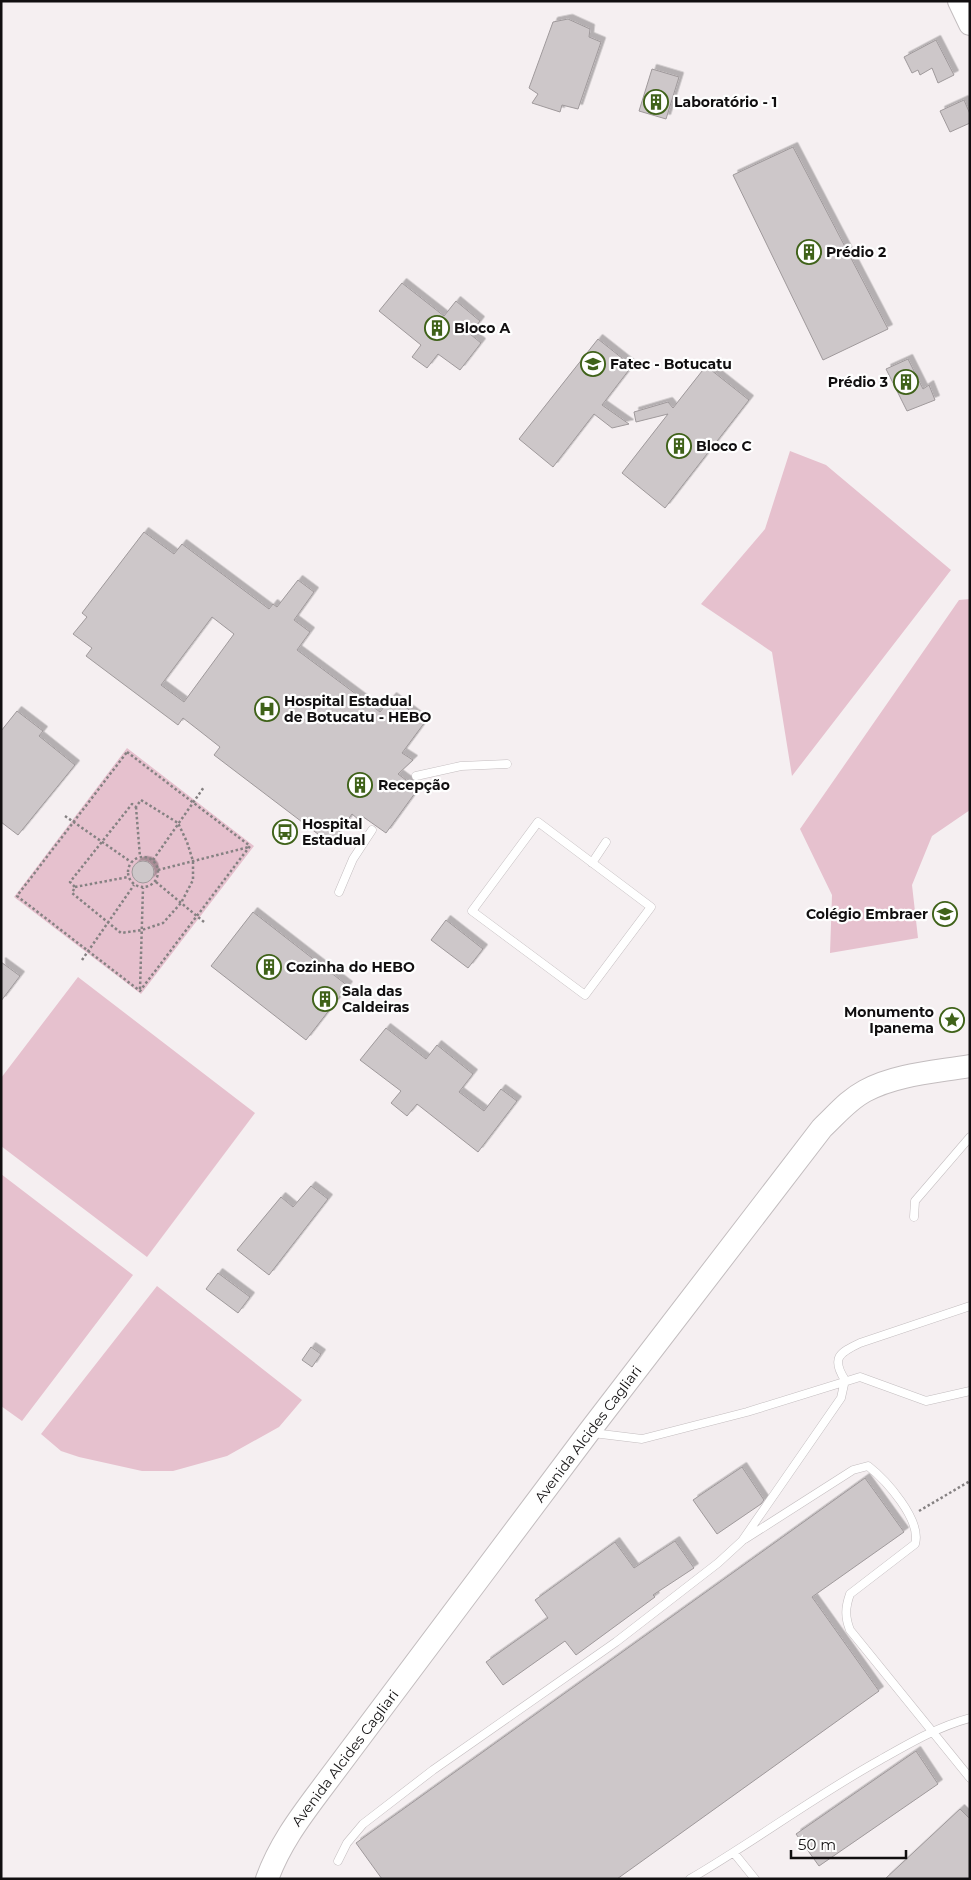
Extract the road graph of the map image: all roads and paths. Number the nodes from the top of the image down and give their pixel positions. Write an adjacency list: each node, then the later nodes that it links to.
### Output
1 (959, 1): 2 (main road)
2 (970, 24)
3 (507, 764): 4 (lane)
4 (416, 776)
5 (204, 786): 6 (path)
6 (193, 802): 9 (path); 10 (path); 14 (path)
7 (136, 807): 10 (path); 12 (path); 15 (path)
8 (66, 816): 9 (path)
9 (74, 822): 12 (path); 32 (path)
10 (178, 823): 16 (path); 17 (path)
11 (372, 830): 26 (lane)
12 (102, 842): 18 (path); 24 (path)
13 (606, 842): 19 (lane)
14 (250, 846): 17 (path); 28 (path)
15 (140, 857): 16 (path); 18 (path)
16 (153, 860): 20 (path)
17 (193, 861): 20 (path); 27 (path)
18 (131, 862): 21 (path)
19 (592, 862): 19 (lane)
20 (158, 870): 22 (path)
21 (128, 876): 23 (path); 24 (path)
22 (156, 882): 25 (path); 27 (path)
23 (134, 885): 25 (path); 30 (path)
24 (76, 887): 30 (path)
25 (143, 888): 31 (path)
26 (339, 892)
27 (181, 903): 28 (path); 31 (path)
28 (197, 916): 29 (path); 34 (path)
29 (204, 922)
30 (108, 923): 31 (path); 32 (path)
31 (142, 930): 34 (path)
32 (88, 951): 33 (path); 34 (path)
33 (82, 960)
34 (140, 991)
35 (970, 1066): 41 (main road, Avenida Alcides Cagliari)
36 (970, 1137): 37 (lane)
37 (914, 1217)
38 (970, 1306): 39 (lane)
39 (845, 1380): 40 (lane); 41 (lane); 44 (lane)
40 (970, 1391)
41 (588, 1433): 50 (main road, Avenida Alcides Cagliari)
42 (970, 1481): 43 (path)
43 (912, 1517): 44 (lane); 46 (lane)
44 (742, 1541): 49 (lane)
45 (970, 1718): 46 (lane)
46 (932, 1730): 47 (lane); 48 (lane)
47 (970, 1778)
48 (734, 1853): 51 (lane); 52 (lane)
49 (338, 1861)
50 (267, 1879)
51 (690, 1879)
52 (755, 1879)

